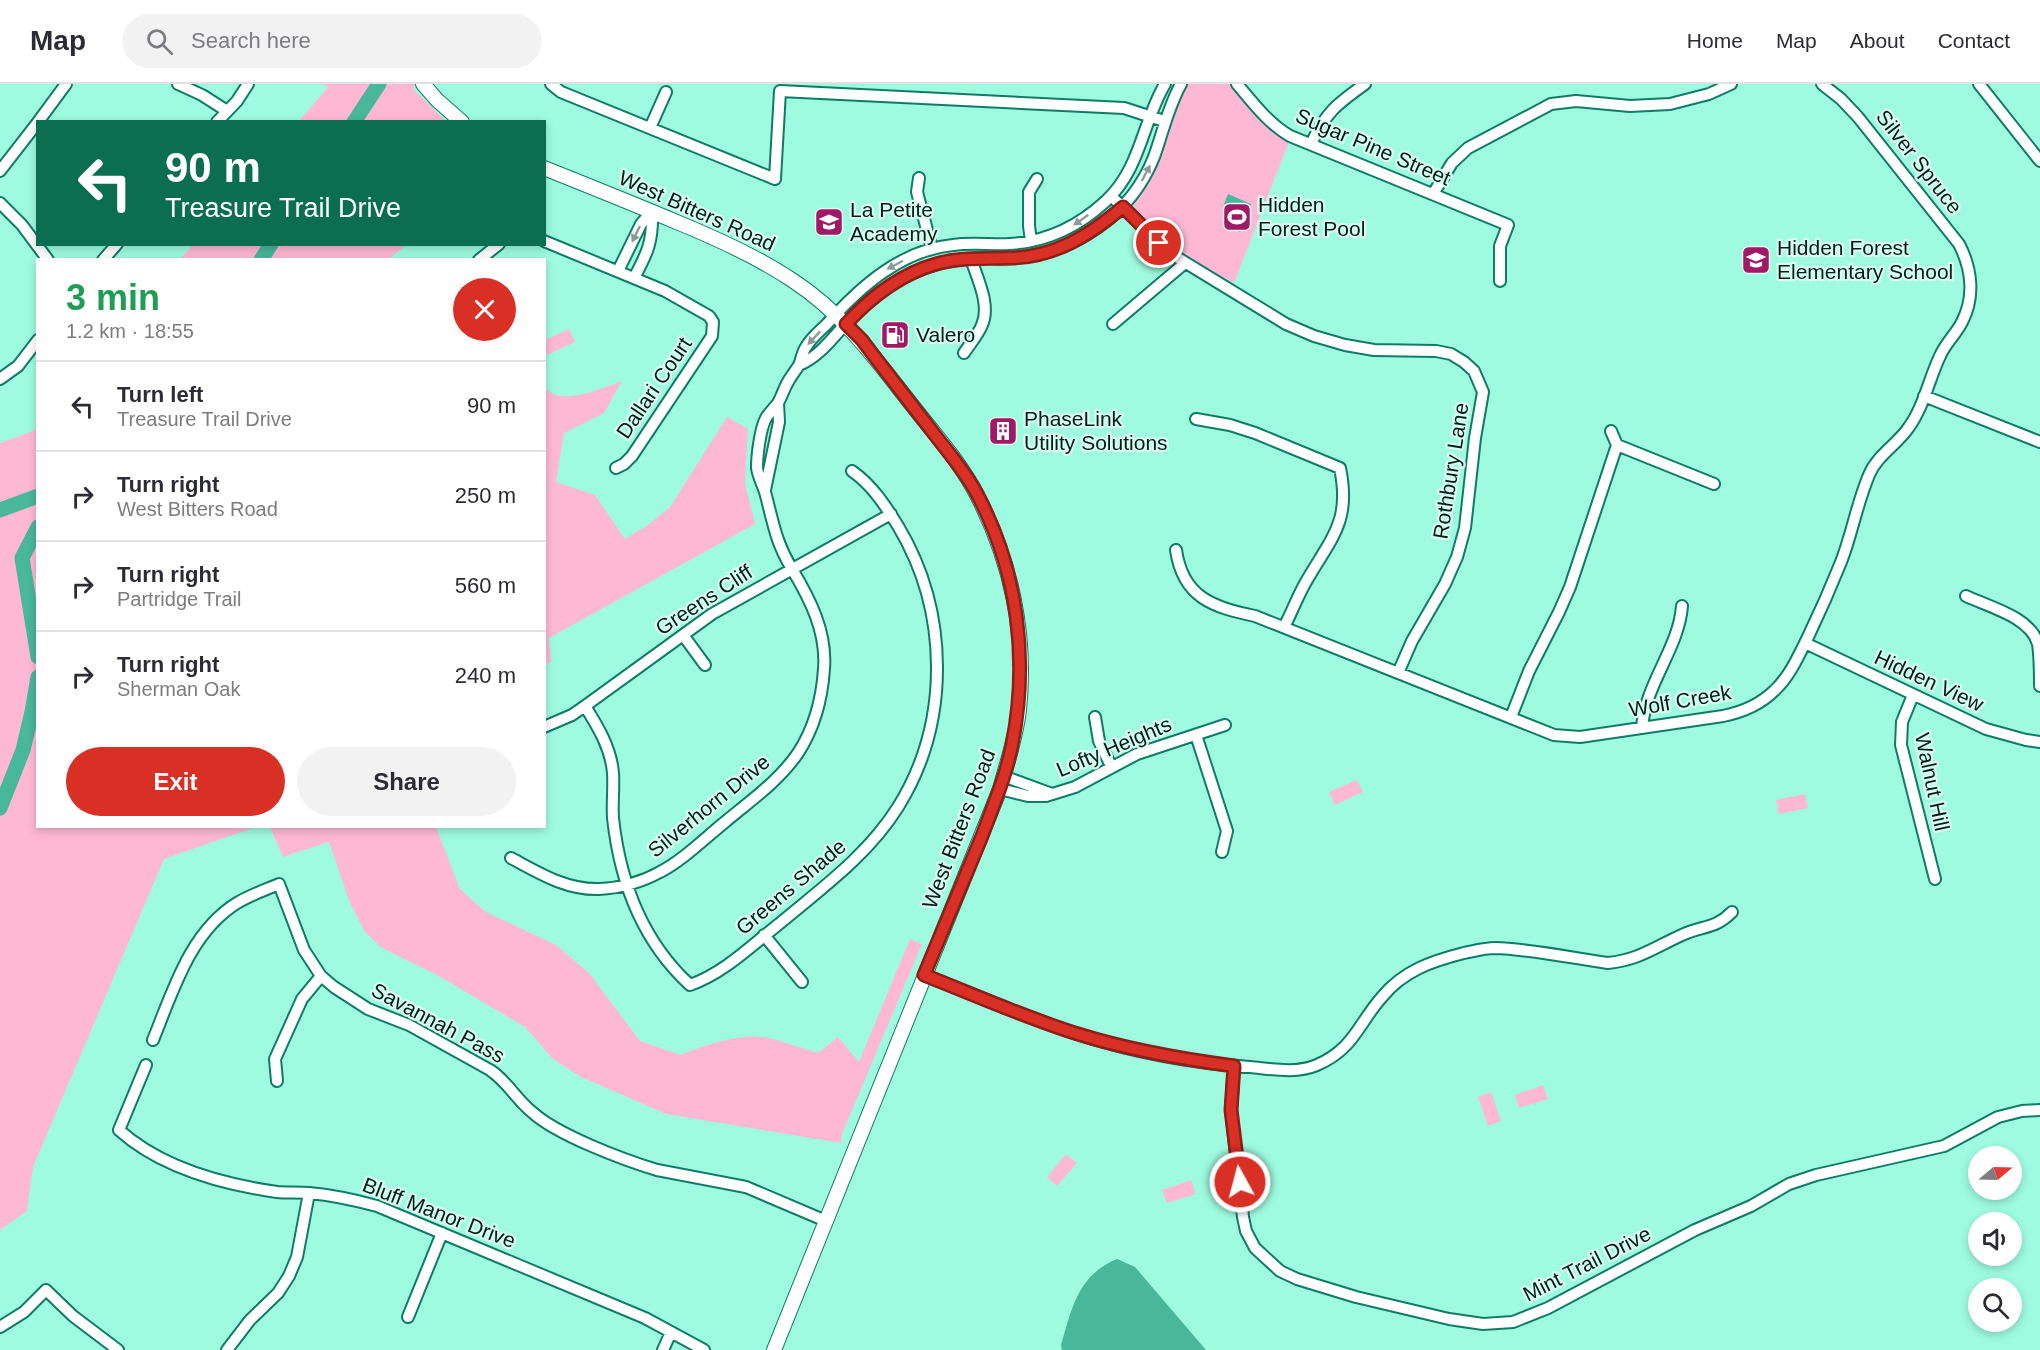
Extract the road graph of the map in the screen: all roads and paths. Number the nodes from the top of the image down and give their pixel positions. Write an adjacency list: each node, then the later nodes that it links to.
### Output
1 (66, 84): 16 (street)
2 (178, 84): 14 (street)
3 (249, 84): 14 (street)
4 (423, 84): 18 (main road)
5 (551, 84): 21 (street)
6 (1165, 84): 15 (street)
7 (1180, 84): 19 (street)
8 (1237, 84): 22 (street, Sugar Pine Street)
9 (1365, 84): 22 (street)
10 (1731, 84): 28 (street)
11 (1822, 84): 46 (street, Silver Spruce)
12 (1979, 84): 23 (street)
13 (666, 92): 21 (street)
14 (227, 111): 17 (street)
15 (1151, 116): 19 (street); 21 (street); 29 (street)
16 (39, 120)
17 (219, 120)
18 (460, 120)
19 (1164, 120): 31 (street, one-way to 19)
20 (36, 125): 25 (street)
21 (650, 128)
22 (1311, 144): 28 (street, Sugar Pine Street)
23 (2040, 161)
24 (546, 169): 32 (main road, West Bitters Road)
25 (0, 171)
26 (919, 178): 39 (street)
27 (1037, 179): 33 (street)
28 (1433, 194): 48 (street, Sugar Pine Street)
29 (1111, 196): 31 (street); 33 (street, one-way to 33)
30 (0, 203): 35 (street)
31 (1123, 207): 42 (street); 44 (street)
32 (652, 211): 45 (street, one-way to 45); 47 (street); 49 (main road, West Bitters Road)
33 (1031, 241): 36 (street)
34 (546, 242): 45 (street)
35 (36, 244)
36 (1011, 244): 39 (street); 42 (street)
37 (115, 246): 40 (street)
38 (496, 246): 41 (street)
39 (932, 249): 49 (street, one-way to 49)
40 (105, 258)
41 (481, 258)
42 (1012, 258): 43 (street)
43 (972, 259): 49 (street); 52 (street)
44 (1185, 263): 50 (street); 75 (street, Rothbury Lane)
45 (618, 271): 47 (street)
46 (1970, 275): 54 (street, Wolf Creek)
47 (634, 278): 62 (street, Dallari Court)
48 (1500, 281)
49 (840, 319): 55 (street, Silverhorn Drive); 87 (main road, West Bitters Road)
50 (1113, 324)
51 (36, 343): 53 (street)
52 (964, 353)
53 (0, 379)
54 (1924, 396): 58 (street); 73 (street, Wolf Creek)
55 (778, 403): 60 (street, Silverhorn Drive); 61 (street, Silverhorn Drive)
56 (1196, 418): 71 (street)
57 (1611, 431): 59 (street)
58 (2040, 442)
59 (1617, 445): 64 (street); 80 (street)
60 (760, 446): 61 (street); 65 (street, Silverhorn Drive)
61 (774, 448): 65 (street, Silverhorn Drive)
62 (616, 468)
63 (852, 471): 66 (street, Greens Shade)
64 (1714, 484)
65 (765, 491): 68 (street, Silverhorn Drive)
66 (891, 514): 68 (street, Greens Cliff); 93 (street, Greens Shade)
67 (1176, 550): 71 (street, Wolf Creek)
68 (791, 568): 72 (street, Greens Cliff); 91 (street, Silverhorn Drive)
69 (1966, 596): 76 (street)
70 (1682, 606): 83 (street)
71 (1284, 627): 75 (street, Wolf Creek)
72 (683, 635): 74 (street); 78 (street, Greens Cliff)
73 (1805, 643): 77 (street, Hidden View); 83 (street, Wolf Creek)
74 (705, 665)
75 (1398, 673): 80 (street, Wolf Creek)
76 (2040, 686)
77 (1913, 696): 85 (street, Hidden View); 90 (street, Walnut Hill)
78 (585, 706): 82 (street, Greens Cliff); 91 (street)
79 (1095, 717): 86 (street)
80 (1511, 717): 83 (street, Wolf Creek)
81 (1225, 725): 84 (street, Lofty Heights)
82 (546, 726)
83 (1642, 728)
84 (1196, 735): 86 (street, Lofty Heights); 88 (street)
85 (2040, 742)
86 (1111, 766): 87 (street, Lofty Heights)
87 (1001, 782): 94 (main road, West Bitters Road)
88 (1222, 852)
89 (510, 858): 91 (street, Silverhorn Drive)
90 (1935, 879)
91 (626, 885): 93 (street, Greens Shade)
92 (1732, 912): 99 (street)
93 (764, 935): 96 (street)
94 (924, 975): 99 (street); 103 (main road, West Bitters Road)
95 (321, 976): 97 (street, Savannah Pass); 100 (street); 103 (street, Savannah Pass)
96 (802, 982)
97 (153, 1040)
98 (146, 1065): 102 (street, Bluff Manor Drive)
99 (1234, 1066): 101 (street, Mint Trail Drive)
100 (277, 1081)
101 (2040, 1110)
102 (309, 1193): 104 (street, Bluff Manor Drive); 109 (street)
103 (826, 1221): 112 (main road, West Bitters Road)
104 (442, 1233): 105 (street); 107 (street, Bluff Manor Drive)
105 (408, 1317)
106 (0, 1327): 108 (street)
107 (671, 1332): 110 (street); 111 (street, Bluff Manor Drive)
108 (118, 1350)
109 (227, 1350)
110 (663, 1350)
111 (704, 1350)
112 (774, 1350)

